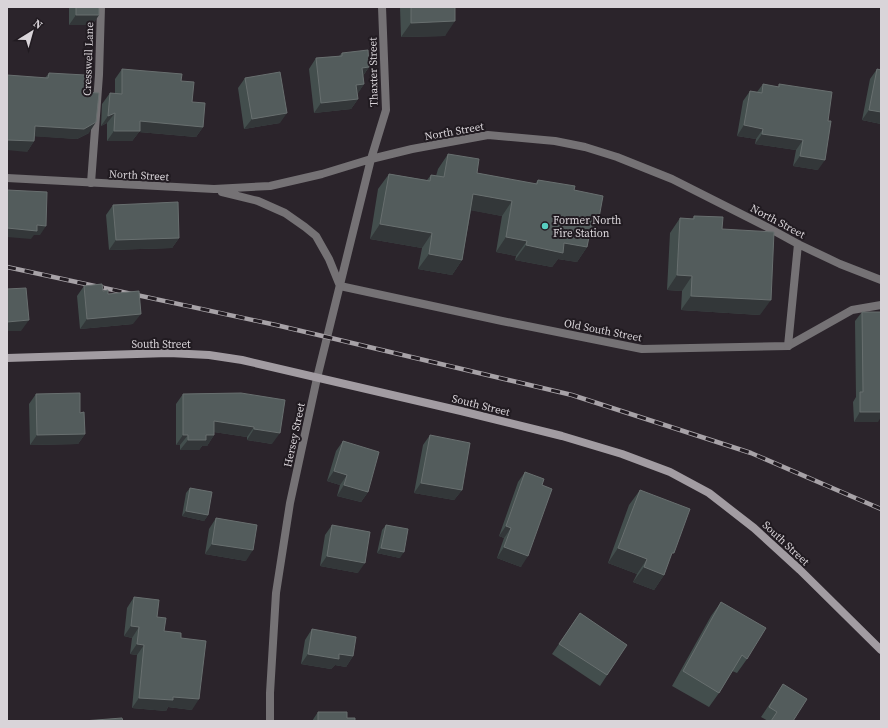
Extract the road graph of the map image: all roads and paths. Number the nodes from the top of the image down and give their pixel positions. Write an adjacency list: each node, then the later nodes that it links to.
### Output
1 (101, 7): 5 (street, Cresswell Lane)
2 (382, 7): 3 (street, Thaxter Street)
3 (371, 159): 6 (street, North Street); 7 (street, North Street); 9 (street, Hersey Street)
4 (7, 178): 5 (street, North Street)
5 (91, 183): 6 (street, North Street)
6 (214, 189): 9 (street)
7 (798, 244): 8 (street, North Street); 11 (street)
8 (881, 280)
9 (340, 286): 11 (street, Old South Street); 13 (street, Hersey Street)
10 (881, 305): 11 (street, Old South Street)
11 (788, 346)
12 (7, 358): 13 (main road, South Street)
13 (317, 378): 14 (main road, South Street); 15 (street, Hersey Street)
14 (881, 650)
15 (270, 721)

